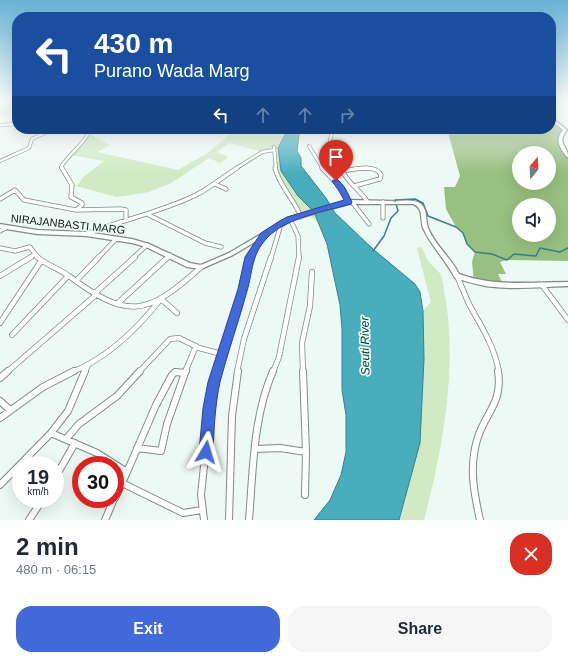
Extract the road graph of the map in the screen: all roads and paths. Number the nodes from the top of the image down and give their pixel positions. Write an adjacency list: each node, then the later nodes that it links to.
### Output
1 (12, 124): 3 (street)
2 (560, 124): 8 (street)
3 (0, 125)
4 (42, 134): 9 (street)
5 (88, 134): 18 (street)
6 (332, 134): 10 (street)
7 (309, 146): 16 (street)
8 (568, 156)
9 (0, 161)
10 (342, 171): 12 (street); 12 (street)
11 (215, 184): 13 (street); 19 (street); 20 (street)
12 (354, 186): 15 (street)
13 (226, 189)
14 (0, 199): 18 (street)
15 (366, 201): 16 (street); 17 (street)
16 (348, 202): 20 (street); 25 (street)
17 (382, 202): 21 (street); 40 (street)
18 (76, 210): 23 (street)
19 (147, 214): 23 (street); 32 (street)
20 (301, 216): 22 (street)
21 (383, 218)
22 (290, 219): 24 (street); 63 (street)
23 (126, 220): 27 (street)
24 (281, 224): 28 (street); 77 (street)
25 (369, 224)
26 (2, 229): 27 (street, NIRAJANBASTI MARG)
27 (86, 234): 29 (street, NIRAJANBASTI MARG)
28 (264, 235): 36 (street); 52 (street)
29 (116, 239): 30 (street, NIRAJANBASTI MARG); 41 (street)
30 (147, 245): 34 (street, NIRAJANBASTI MARG); 44 (street)
31 (0, 248): 33 (street)
32 (221, 248)
33 (35, 254): 35 (street); 38 (street)
34 (170, 255): 36 (street, NIRAJANBASTI MARG); 46 (street)
35 (40, 261): 39 (street); 49 (street)
36 (201, 267): 45 (street)
37 (312, 272): 64 (street)
38 (0, 276)
39 (68, 276): 41 (street); 50 (street)
40 (457, 276): 43 (street); 79 (street)
41 (76, 281): 44 (street)
42 (568, 284): 43 (street)
43 (542, 285): 48 (street)
44 (96, 294): 46 (street); 55 (street)
45 (161, 299): 46 (street); 47 (street); 53 (street)
46 (117, 304)
47 (176, 313)
48 (568, 320)
49 (0, 323)
50 (12, 335)
51 (196, 346): 52 (street); 54 (street); 60 (street)
52 (222, 354): 73 (street)
53 (88, 365): 57 (street); 59 (street)
54 (186, 374): 62 (street); 62 (street)
55 (0, 378)
56 (0, 401): 57 (street)
57 (10, 410): 58 (street)
58 (0, 418)
59 (51, 433): 60 (street); 68 (street)
60 (66, 439): 61 (street)
61 (75, 443): 65 (street); 66 (street)
62 (137, 448): 66 (street)
63 (255, 449): 64 (street); 78 (street)
64 (306, 452): 70 (street)
65 (64, 462)
66 (127, 472): 67 (street)
67 (124, 479)
68 (0, 484)
69 (124, 484): 73 (street)
70 (305, 494)
71 (37, 508): 74 (street)
72 (110, 508): 75 (street)
73 (202, 510): 76 (street)
74 (29, 520)
75 (105, 520)
76 (204, 520)
77 (229, 520)
78 (249, 520)
79 (480, 520)

